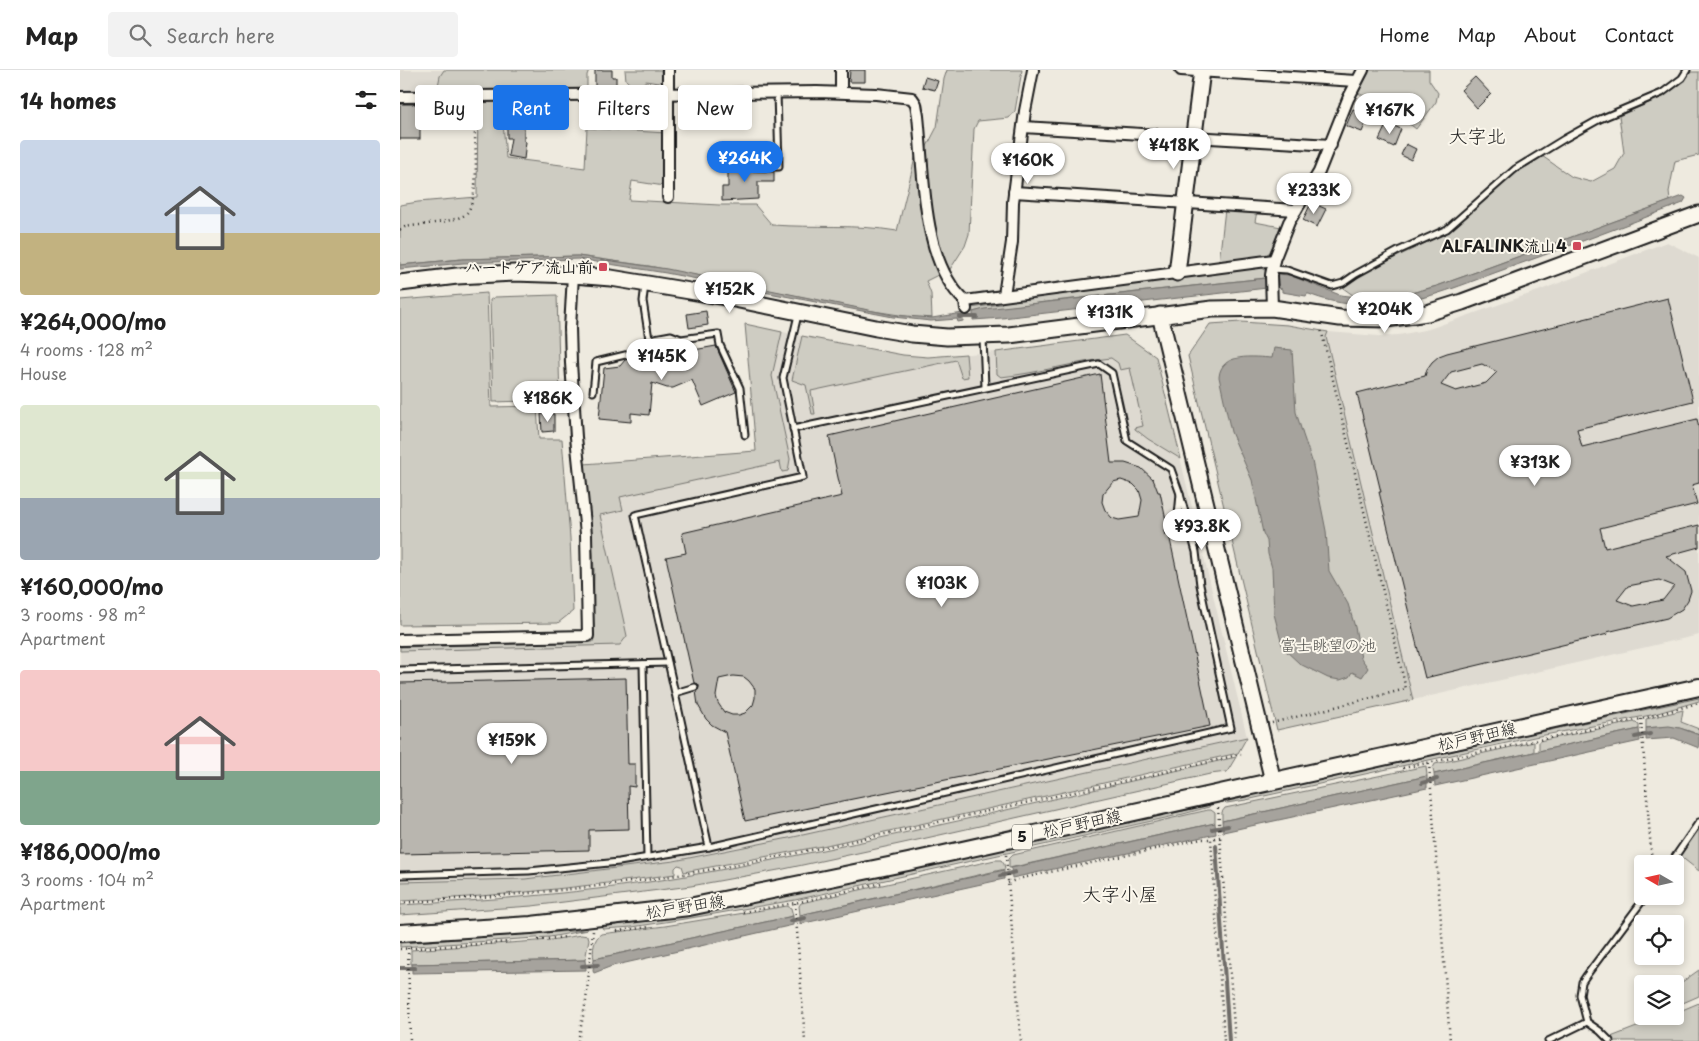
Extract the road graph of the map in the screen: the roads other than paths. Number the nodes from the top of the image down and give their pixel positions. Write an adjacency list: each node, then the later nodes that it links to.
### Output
1 (668, 70): 11 (street)
2 (841, 70): 10 (street)
3 (1033, 70): 13 (street)
4 (1181, 70): 7 (street)
5 (1363, 70): 8 (street)
6 (1687, 70): 22 (lane)
7 (1202, 71): 8 (street); 14 (street)
8 (1356, 81): 15 (street)
9 (777, 92): 10 (street); 11 (street); 16 (lane)
10 (841, 92): 27 (street)
11 (669, 93): 12 (street); 18 (street)
12 (400, 96)
13 (1023, 127): 14 (street); 17 (street)
14 (1193, 137): 15 (street); 19 (street)
15 (1331, 145): 20 (street)
16 (758, 167)
17 (1014, 192): 19 (street); 27 (street)
18 (668, 196)
19 (1185, 203): 20 (street); 23 (street)
20 (1296, 210): 22 (street)
21 (1699, 214): 28 (street)
22 (1272, 268): 23 (street); 28 (street)
23 (1177, 273): 27 (street)
24 (573, 275): 25 (street); 26 (street); 39 (street)
25 (400, 283)
26 (646, 283): 29 (street); 32 (lane)
27 (1004, 295)
28 (1272, 308): 30 (street)
29 (798, 312): 31 (street); 35 (lane)
30 (1160, 315): 31 (street); 46 (street)
31 (983, 336): 33 (lane)
32 (649, 339): 34 (lane); 36 (lane)
33 (985, 388): 35 (lane); 37 (lane)
34 (593, 392)
35 (793, 429): 40 (lane)
36 (745, 435)
37 (1180, 494): 38 (lane); 48 (lane)
38 (1168, 531)
39 (400, 640)
40 (668, 663): 41 (lane); 45 (lane)
41 (643, 664): 42 (lane); 50 (lane)
42 (400, 670)
43 (695, 687): 45 (lane)
44 (1699, 687): 46 (main road, 松戸野田線 / 5)
45 (675, 693): 48 (lane)
46 (1273, 781): 53 (main road, 松戸野田線 / 5)
47 (1699, 822): 49 (lane)
48 (709, 847): 50 (lane)
49 (1676, 855)
50 (647, 857): 51 (lane)
51 (400, 876)
52 (1639, 905): 54 (lane)
53 (400, 933)
54 (1588, 1022): 55 (lane); 56 (lane)
55 (1548, 1041)
56 (1610, 1041)

